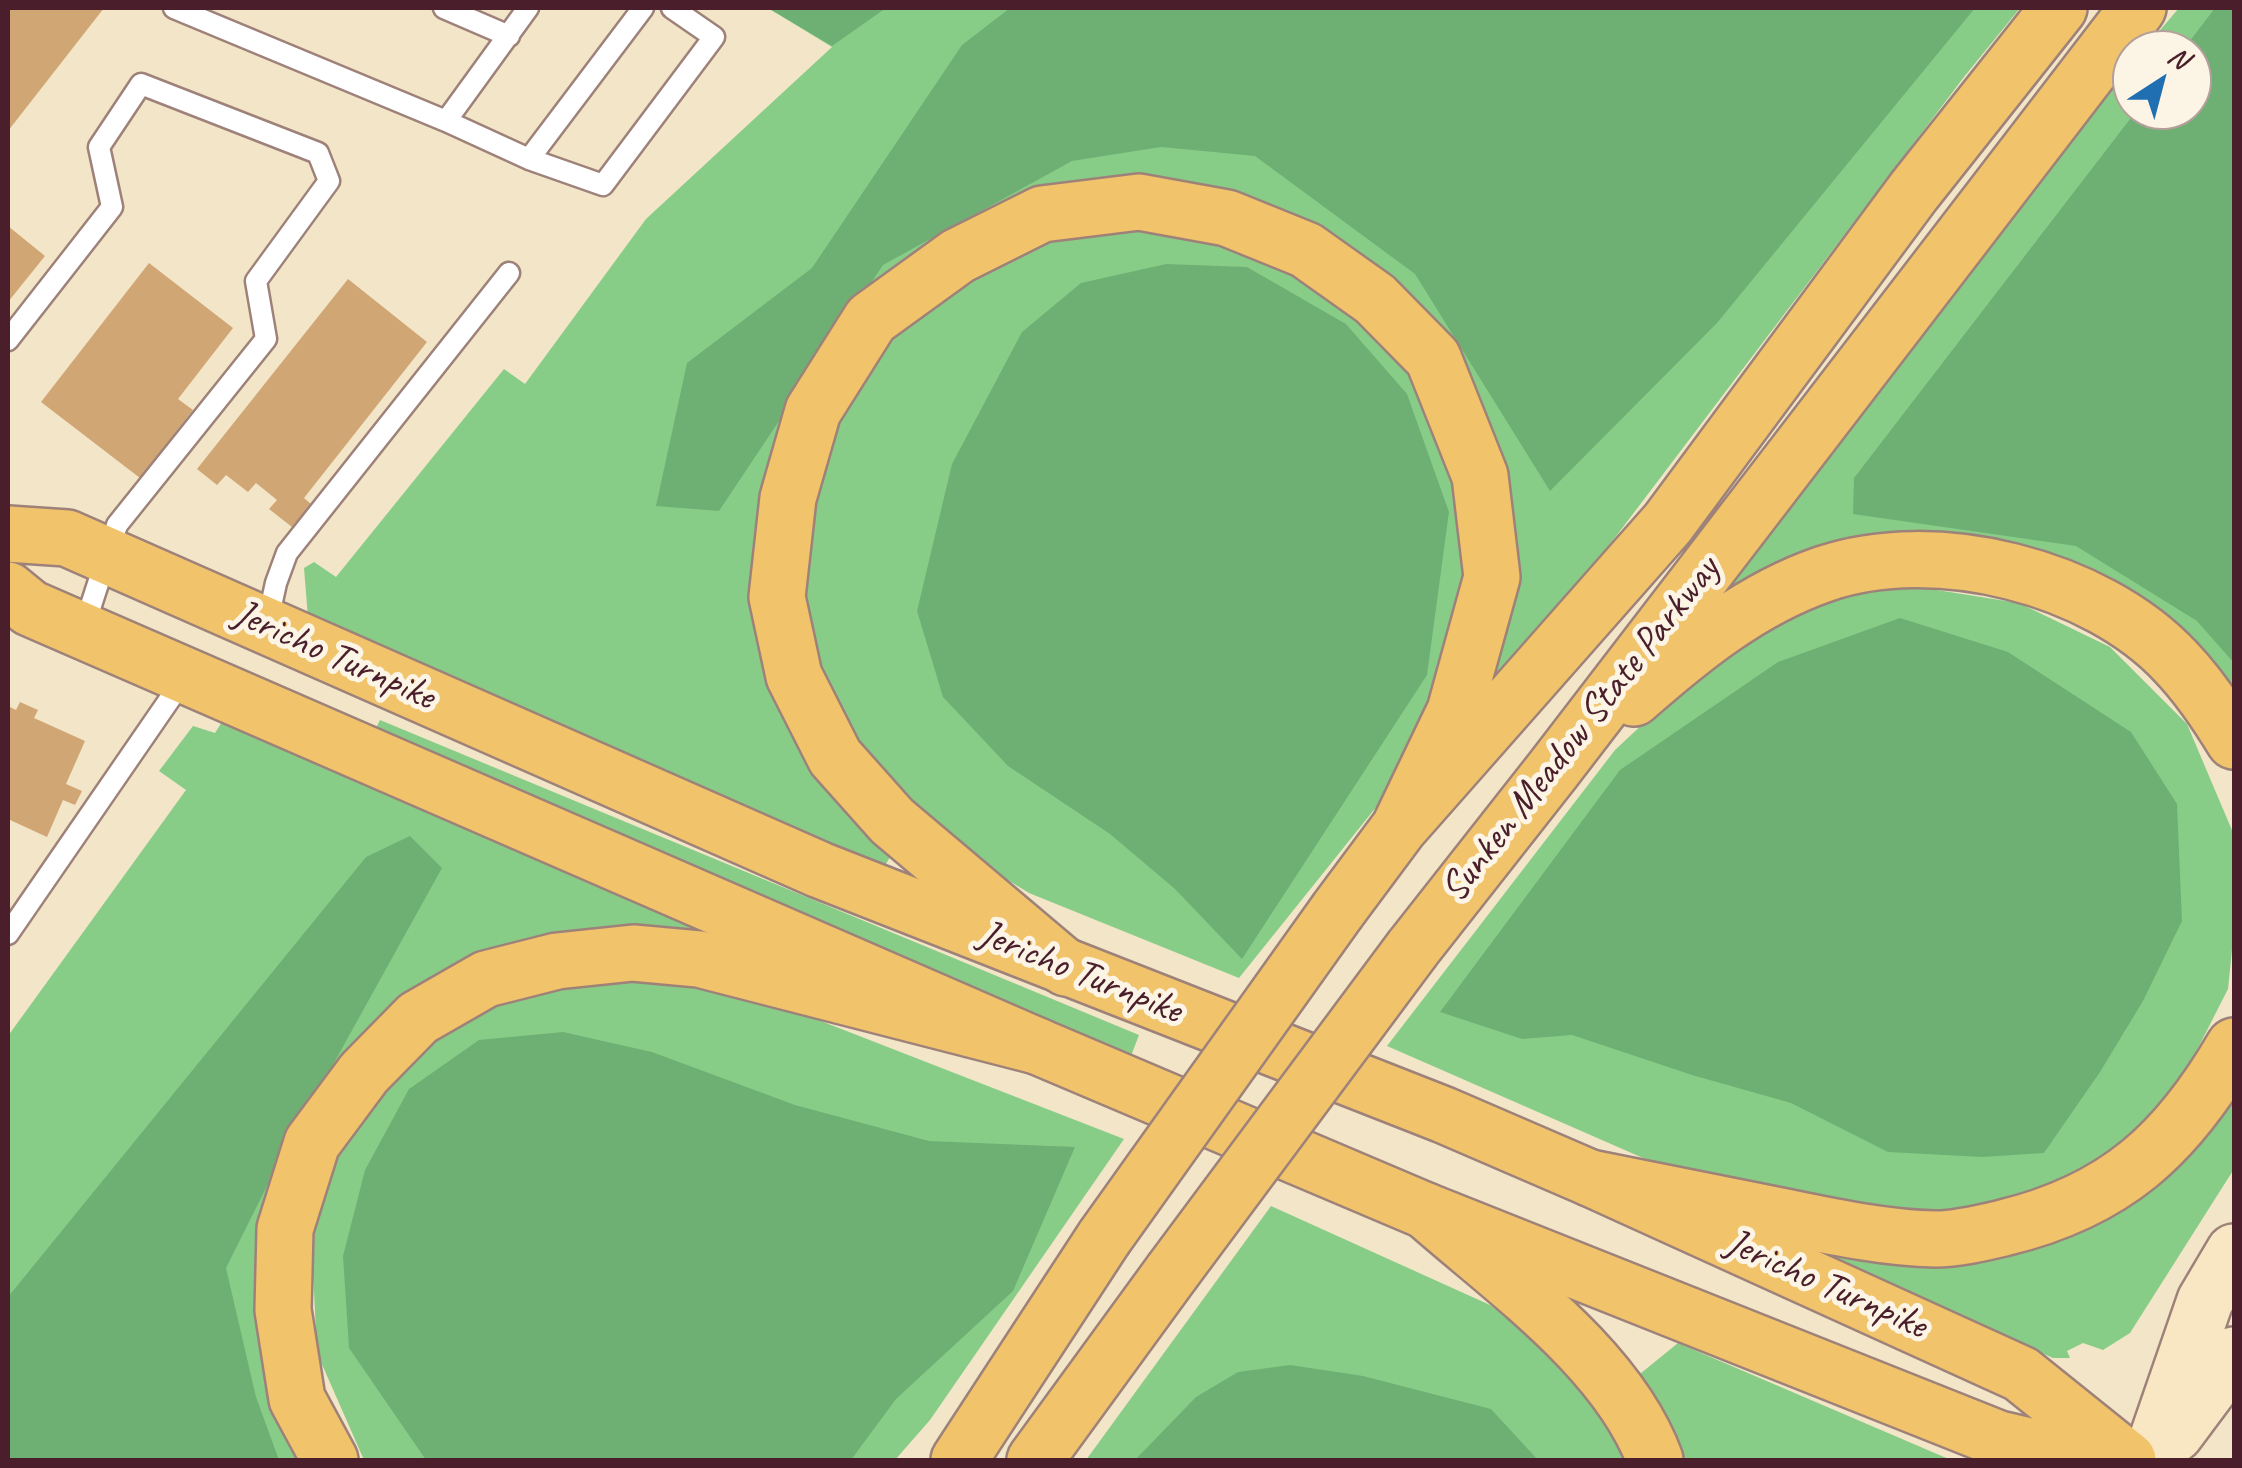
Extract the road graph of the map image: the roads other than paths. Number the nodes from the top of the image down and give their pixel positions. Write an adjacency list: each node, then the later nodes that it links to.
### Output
1 (174, 8): 9 (lane)
2 (444, 8): 8 (lane)
3 (528, 8): 8 (lane)
4 (643, 8): 10 (lane)
5 (672, 8): 10 (lane)
6 (2058, 8): 21 (main road, Sunken Meadow State Parkway)
7 (2138, 8): 20 (main road, Sunken Meadow State Parkway)
8 (509, 36): 9 (lane)
9 (446, 122): 10 (lane)
10 (529, 159)
11 (510, 274): 16 (lane)
12 (8, 340): 14 (lane)
13 (8, 534): 14 (main road, Jericho Turnpike)
14 (106, 556): 16 (main road, Jericho Turnpike); 17 (lane)
15 (8, 590): 17 (main road, Jericho Turnpike)
16 (266, 626): 23 (main road, Jericho Turnpike)
17 (83, 631): 18 (main road, Jericho Turnpike)
18 (186, 676): 22 (lane); 24 (main road, Jericho Turnpike)
19 (2234, 741): 20 (main road)
20 (1553, 770): 30 (main road, Sunken Meadow State Parkway, bridge)
21 (1399, 828): 23 (main road); 32 (main road, Sunken Meadow State Parkway, bridge)
22 (8, 934)
23 (1066, 968): 26 (main road, Jericho Turnpike)
24 (1036, 1046): 27 (main road, Jericho Turnpike); 31 (main road)
25 (2234, 1046): 26 (main road)
26 (1590, 1178): 36 (main road, Jericho Turnpike)
27 (1426, 1210): 34 (main road); 35 (main road, Jericho Turnpike)
28 (2234, 1252): 37 (main road)
29 (2234, 1355): 37 (main road)
30 (1070, 1436): 33 (main road, Sunken Meadow State Parkway)
31 (330, 1460)
32 (959, 1460)
33 (1036, 1460)
34 (1655, 1460)
35 (2089, 1460)
36 (2128, 1460)
37 (2152, 1460)

